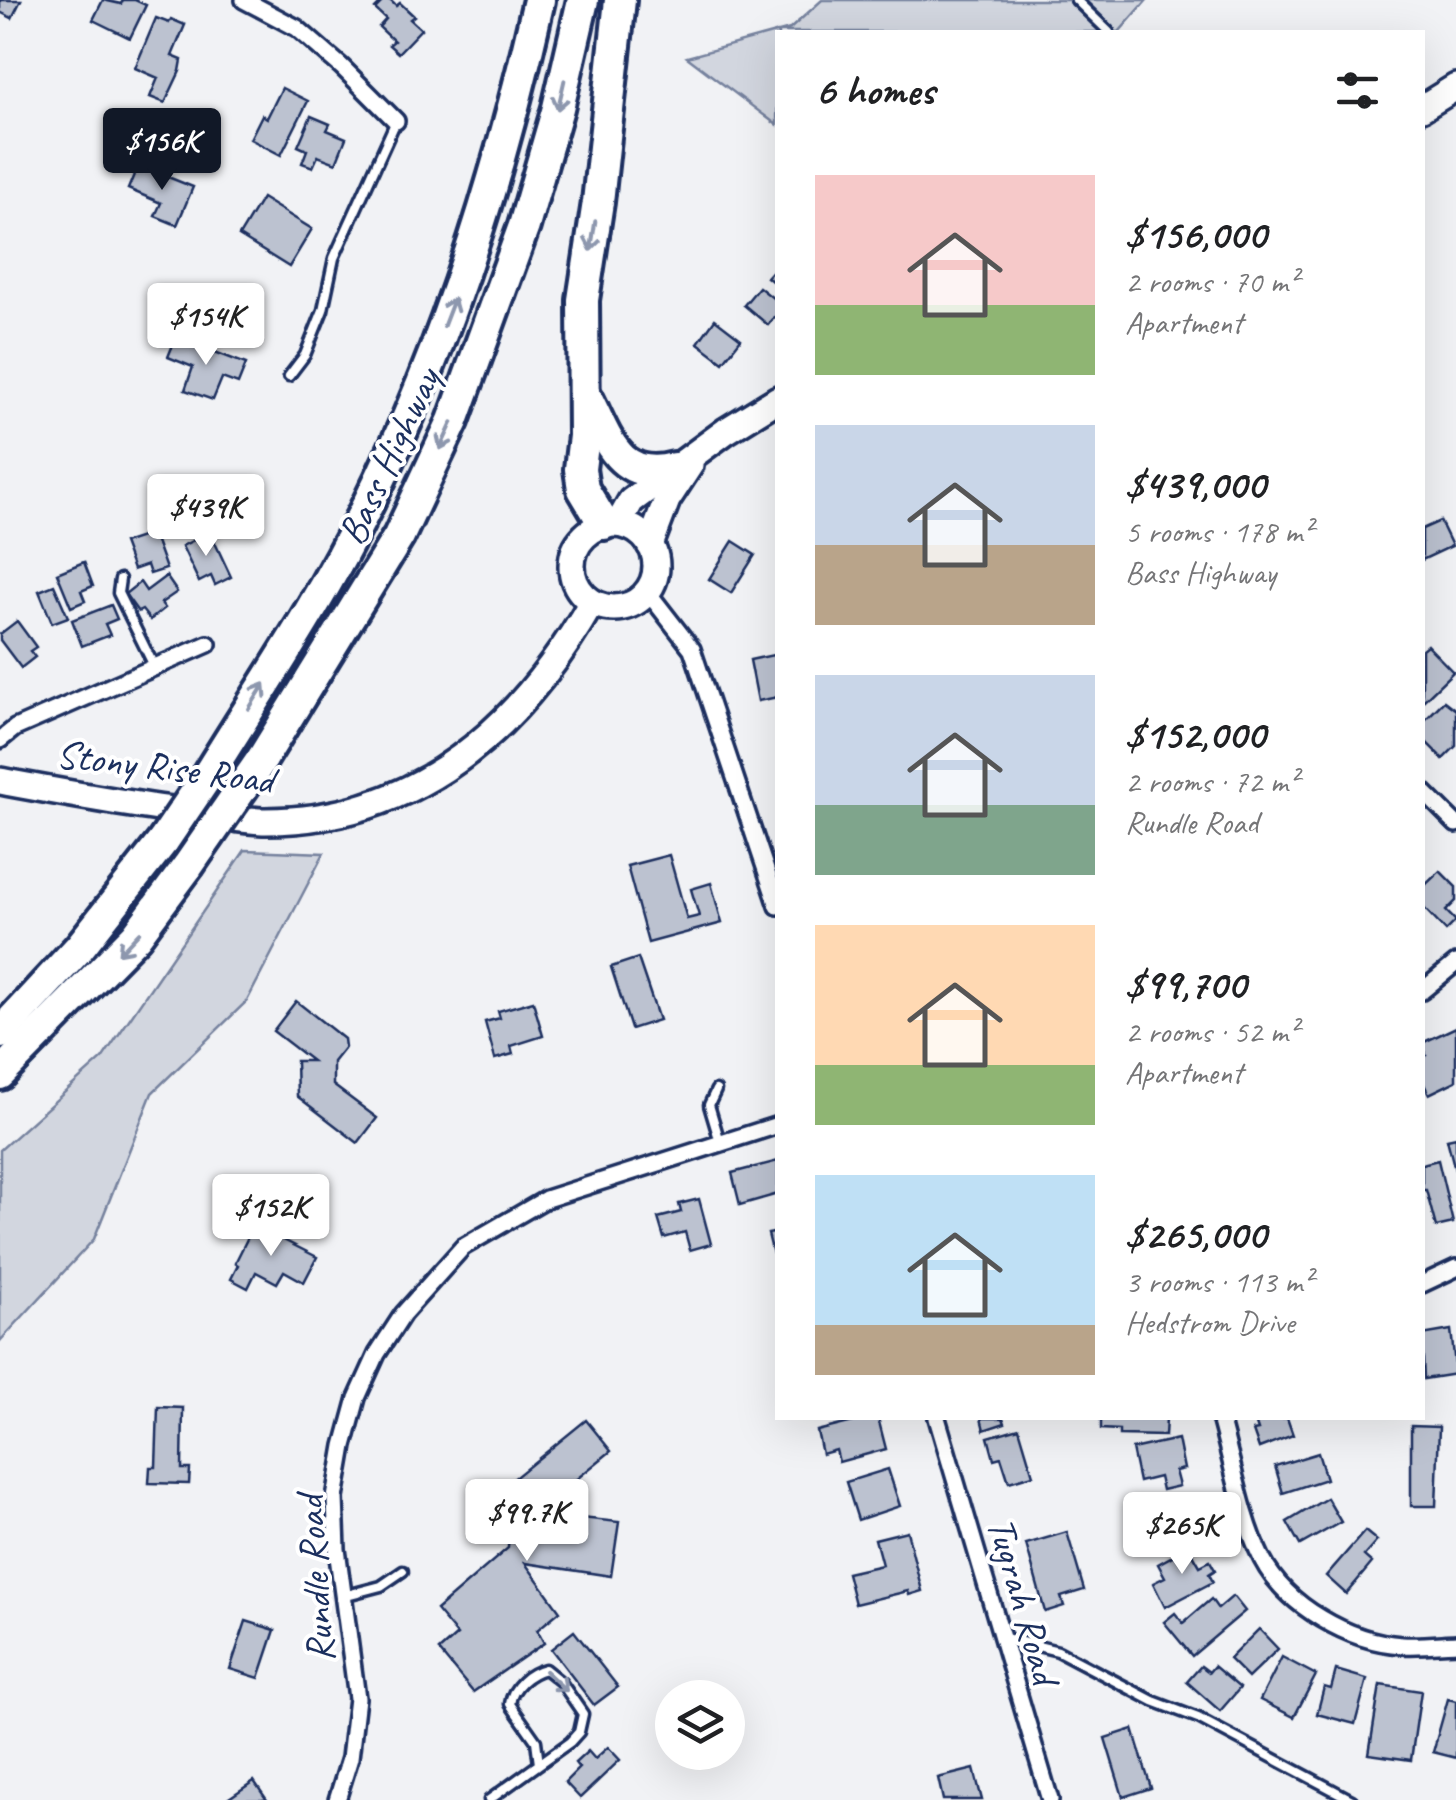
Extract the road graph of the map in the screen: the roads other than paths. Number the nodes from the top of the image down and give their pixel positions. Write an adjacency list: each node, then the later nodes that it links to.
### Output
1 (244, 0): 9 (street)
2 (538, 0): 28 (highway, Bass Highway, one-way to 2, bridge)
3 (582, 0): 29 (highway, Bass Highway, one-way to 29, bridge)
4 (620, 0): 11 (highway, one-way to 11)
5 (1076, 0): 6 (lane)
6 (1108, 30)
7 (1456, 87): 8 (main road)
8 (1425, 106)
9 (396, 121): 10 (lane)
10 (289, 376)
11 (584, 390): 13 (highway); 14 (highway)
12 (775, 401): 13 (main road)
13 (687, 460): 14 (main road); 15 (main road)
14 (611, 524): 15 (main road); 18 (main road)
15 (650, 545): 17 (main road)
16 (120, 579): 20 (lane)
17 (647, 591): 18 (main road); 25 (street)
18 (592, 602): 22 (main road, Stony Rise Road)
19 (208, 644): 20 (street)
20 (154, 667): 21 (street)
21 (0, 740)
22 (0, 781)
23 (1425, 793): 24 (street)
24 (1456, 824)
25 (775, 897)
26 (1456, 962): 27 (street)
27 (1425, 989)
28 (0, 1033)
29 (0, 1074)
30 (716, 1090): 32 (lane)
31 (775, 1126): 32 (street, Rundle Road)
32 (720, 1142): 38 (street, Rundle Road)
33 (1456, 1268): 34 (street)
34 (1425, 1283)
35 (938, 1420): 39 (street, Tugrah Road)
36 (1221, 1420): 40 (street)
37 (404, 1571): 38 (lane)
38 (343, 1596): 42 (street, Rundle Road)
39 (1001, 1637): 44 (street, Tugrah Road); 45 (lane)
40 (1456, 1643)
41 (539, 1764): 41 (lane, one-way to 41); 43 (lane)
42 (337, 1800)
43 (490, 1800)
44 (1050, 1800)
45 (1352, 1800)

